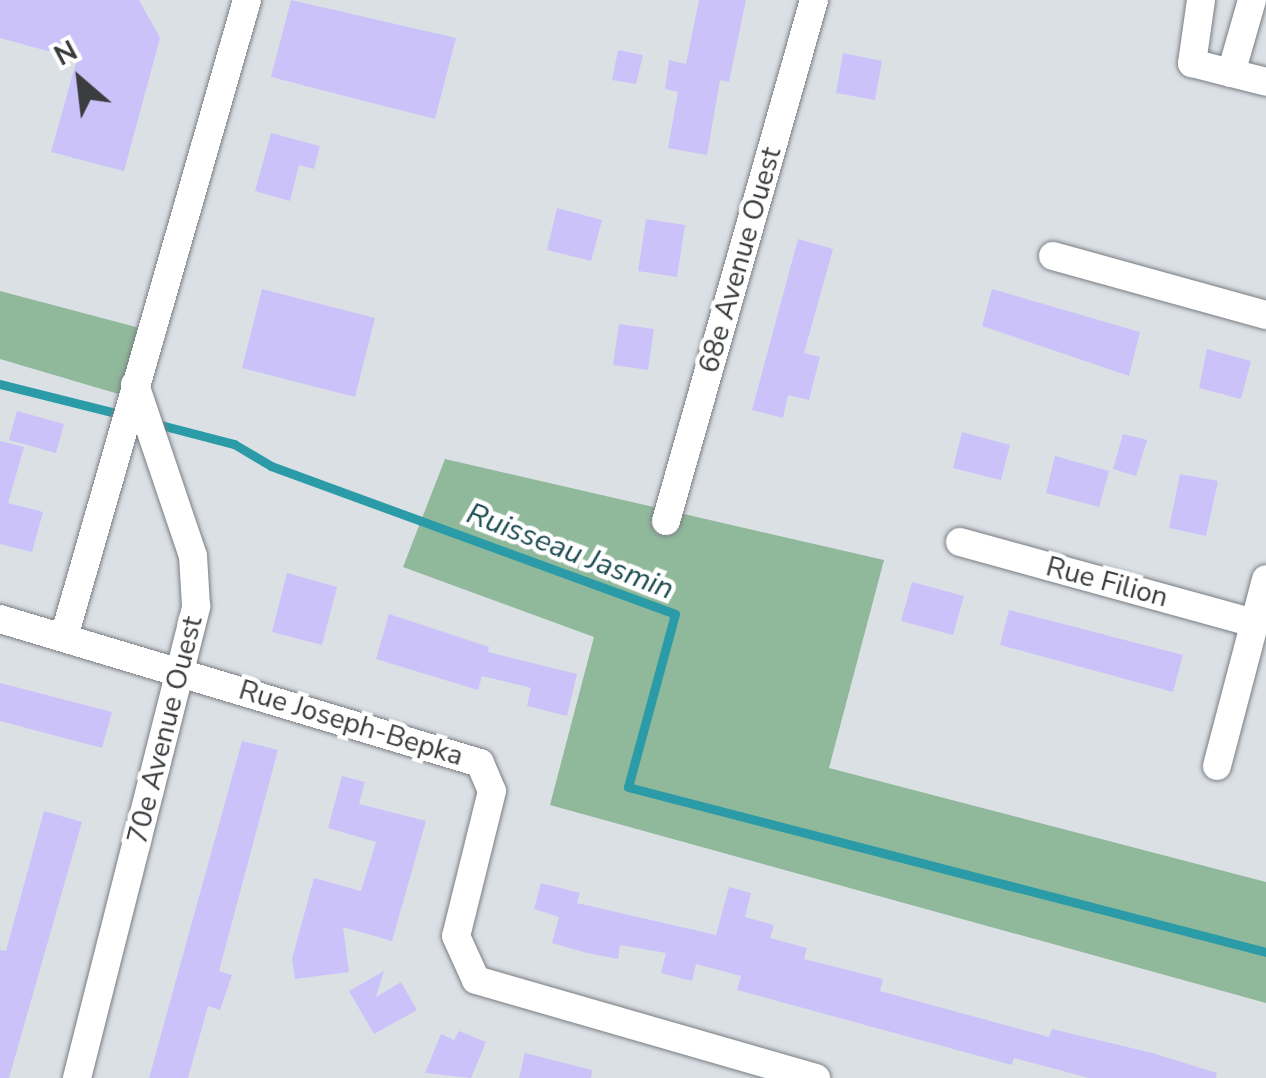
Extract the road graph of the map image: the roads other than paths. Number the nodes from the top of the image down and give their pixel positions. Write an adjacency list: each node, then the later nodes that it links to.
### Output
1 (247, 0): 9 (street)
2 (814, 0): 10 (street, 68e Avenue Ouest)
3 (1202, 0): 5 (street)
4 (1252, 0): 5 (street)
5 (1231, 73): 6 (street)
6 (1266, 82)
7 (1053, 256): 8 (street)
8 (1266, 315)
9 (135, 385): 15 (street); 16 (street, 70e Avenue Ouest)
10 (666, 521)
11 (960, 542): 14 (street, Rue Filion)
12 (1266, 578): 14 (street)
13 (0, 618): 15 (street, Rue Joseph-Bepka)
14 (1254, 623): 17 (street)
15 (64, 636): 16 (street, Rue Joseph-Bepka)
16 (182, 670): 18 (street, 70e Avenue Ouest); 19 (street, Rue Joseph-Bepka)
17 (1217, 766)
18 (77, 1078)
19 (816, 1078)

